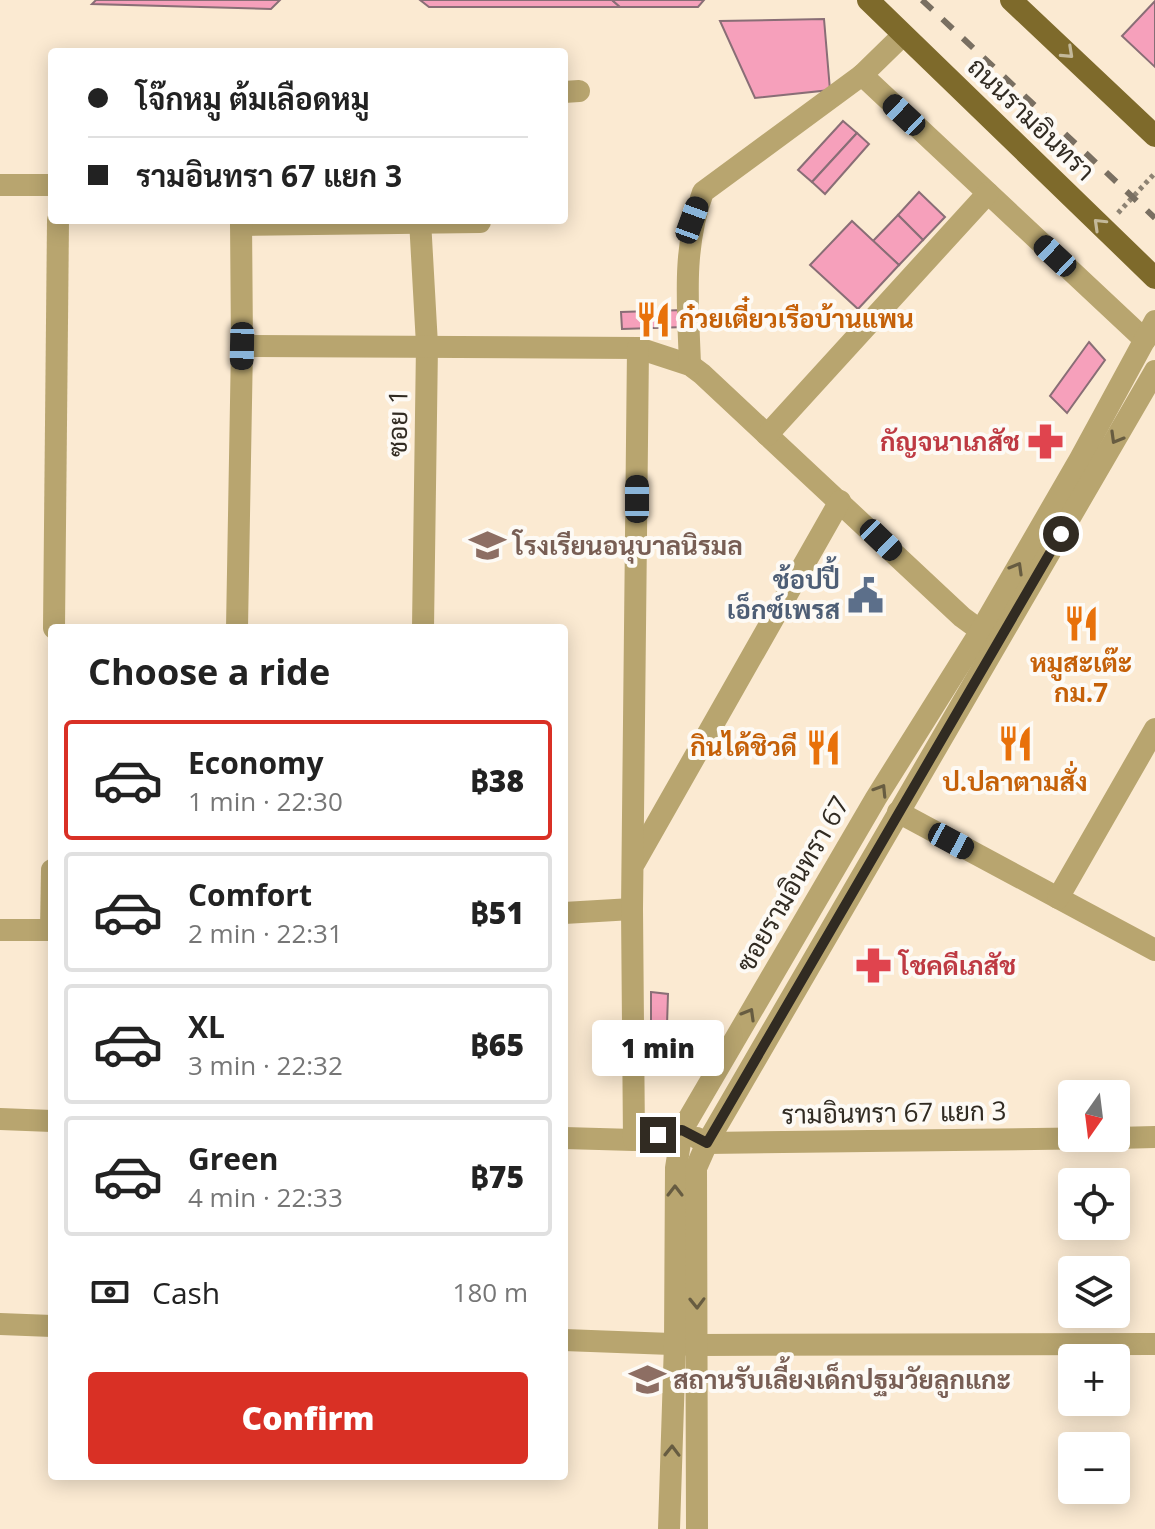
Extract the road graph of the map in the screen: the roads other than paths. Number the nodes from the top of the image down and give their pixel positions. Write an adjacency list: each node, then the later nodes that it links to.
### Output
1 (868, 0): 3 (main road, ถนนรามอินทรา)
2 (1011, 0): 5 (main road, one-way to 5)
3 (903, 35): 4 (street); 12 (main road, ถนนรามอินทรา, one-way to 3)
4 (862, 75): 8 (street); 17 (street)
5 (1155, 136)
6 (0, 185): 7 (street)
7 (48, 185)
8 (988, 193): 13 (street); 19 (street)
9 (58, 224): 21 (street)
10 (241, 224): 15 (street)
11 (420, 224): 14 (street, ซอย 1)
12 (1155, 278)
13 (1150, 331): 24 (street, ซอยรามอินทรา 67, one-way to 13)
14 (427, 345): 15 (street); 16 (street); 23 (street, ซอย 1)
15 (242, 346): 22 (street)
16 (638, 348): 17 (street); 27 (street)
17 (690, 365): 19 (street)
18 (1155, 371): 24 (street, ซอยรามอินทรา 67, one-way to 24)
19 (767, 435): 20 (street)
20 (840, 501): 24 (street); 27 (street)
21 (54, 624)
22 (237, 624)
23 (423, 624)
24 (989, 637): 26 (street, ซอยรามอินทรา 67); 36 (street, ซอยรามอินทรา 67, one-way to 24)
25 (1155, 729): 28 (street)
26 (898, 812): 28 (street); 42 (street, ซอยรามอินทรา 67)
27 (633, 864): 29 (street)
28 (1058, 898): 33 (street)
29 (632, 909): 30 (street); 41 (street)
30 (568, 913)
31 (0, 930): 32 (street)
32 (48, 930)
33 (1155, 950)
34 (0, 1119): 35 (street)
35 (48, 1121)
36 (682, 1130): 41 (street); 42 (street, รามอินทรา 67 แยก 3); 46 (street, ซอยรามอินทรา 67, one-way to 36)
37 (1155, 1137): 39 (street)
38 (568, 1138): 41 (street)
39 (1130, 1138)
40 (1058, 1139): 42 (street, รามอินทรา 67 แยก 3)
41 (634, 1140)
42 (707, 1143): 48 (street, ซอยรามอินทรา 67, one-way to 48)
43 (0, 1324): 44 (street)
44 (48, 1326)
45 (568, 1340): 46 (street)
46 (675, 1343): 48 (street); 49 (street, ซอยรามอินทรา 67, one-way to 46)
47 (1155, 1344): 48 (street)
48 (698, 1345): 50 (street, ซอยรามอินทรา 67)
49 (669, 1529)
50 (697, 1529)

